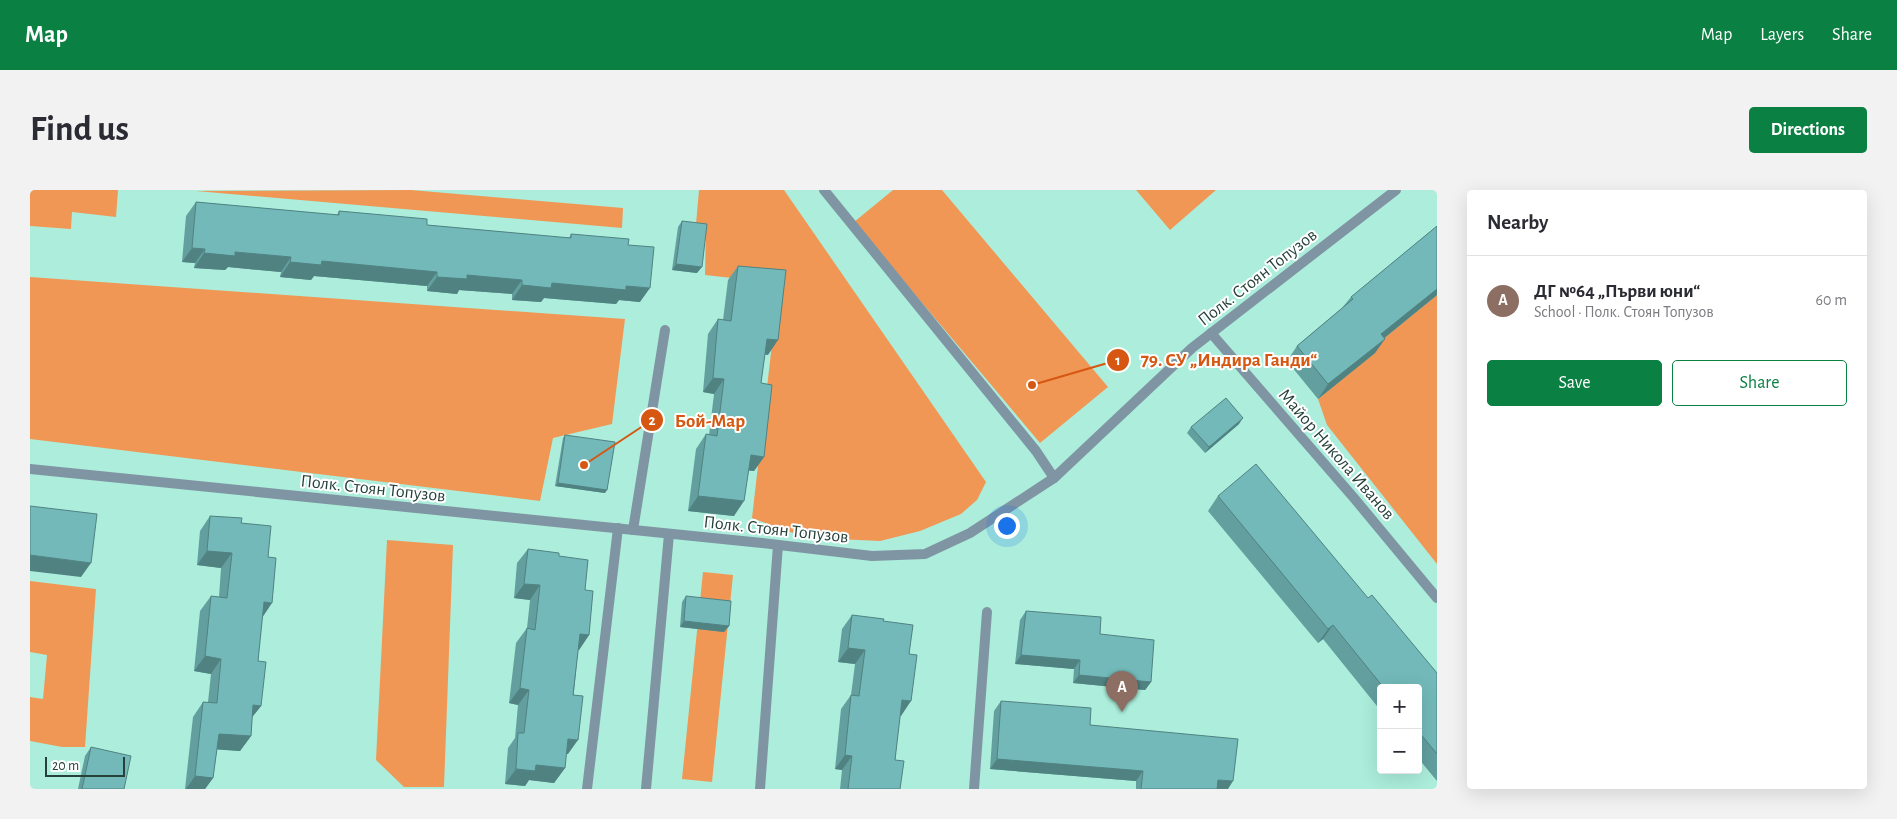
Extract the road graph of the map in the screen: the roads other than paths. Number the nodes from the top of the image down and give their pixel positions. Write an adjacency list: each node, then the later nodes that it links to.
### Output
1 (824, 190): 6 (street)
2 (1396, 190): 4 (street, Полк. Стоян Топузов)
3 (665, 330): 8 (street)
4 (1211, 333): 6 (street, Полк. Стоян Топузов); 11 (street, Майор Никола Иванов)
5 (30, 469): 7 (street, Полк. Стоян Топузов)
6 (1054, 478): 10 (street, Полк. Стоян Топузов)
7 (618, 528): 8 (street, Полк. Стоян Топузов); 13 (street)
8 (633, 530): 9 (street, Полк. Стоян Топузов)
9 (669, 534): 10 (street, Полк. Стоян Топузов); 14 (street)
10 (778, 545): 15 (street)
11 (1437, 598)
12 (988, 612): 16 (street)
13 (587, 789)
14 (646, 789)
15 (760, 789)
16 (974, 789)

